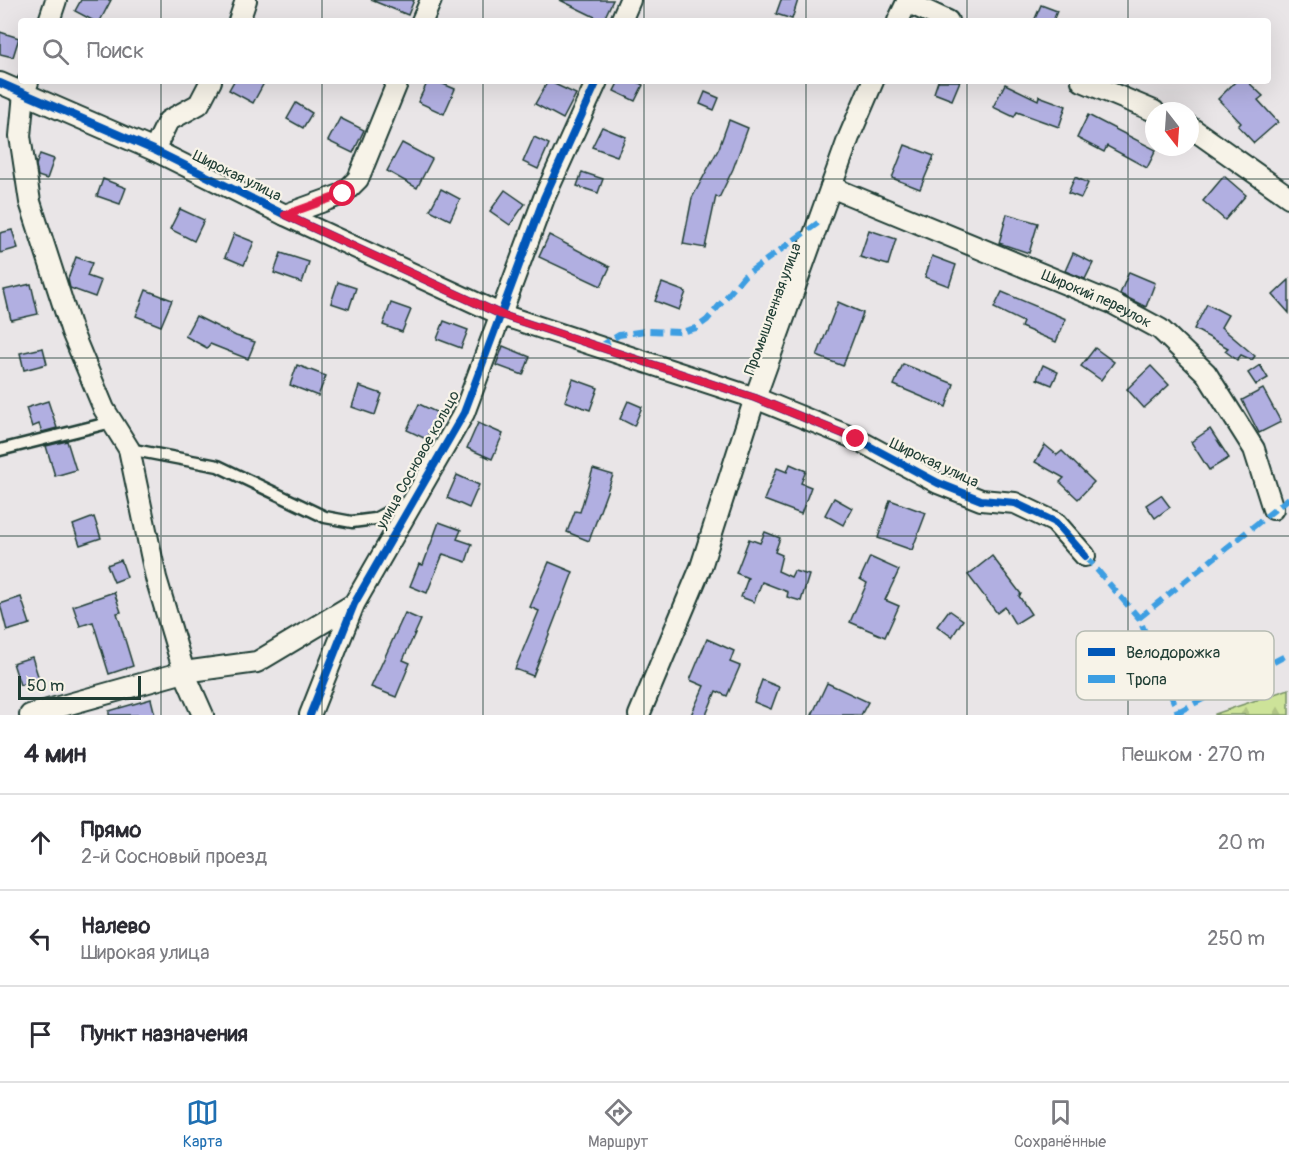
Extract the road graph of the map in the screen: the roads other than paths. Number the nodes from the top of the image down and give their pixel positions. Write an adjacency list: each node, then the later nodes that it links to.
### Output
1 (56, 0): 6 (street)
2 (246, 0): 7 (street)
3 (431, 0): 8 (street)
4 (630, 0): 9 (street)
5 (907, 1): 10 (street); 11 (street)
6 (50, 18)
7 (240, 18)
8 (423, 18)
9 (622, 18)
10 (899, 18)
11 (942, 18)
12 (0, 83): 18 (street, Широкая улица)
13 (209, 84): 21 (street)
14 (397, 84): 24 (street)
15 (596, 84): 25 (street, улица Сосновое кольцо)
16 (872, 84): 22 (street, Промышленная улица)
17 (1089, 84): 19 (street)
18 (26, 87): 21 (street, Широкая улица); 27 (street)
19 (1145, 107)
20 (1199, 133): 23 (street)
21 (154, 150): 24 (street, Широкая улица)
22 (831, 187): 26 (street, Промышленная улица); 31 (street, Широкий переулок)
23 (1289, 197)
24 (285, 215): 25 (street, Широкая улица)
25 (502, 315): 26 (street, Широкая улица); 30 (street, улица Сосновое кольцо)
26 (755, 398): 32 (street, Широкая улица); 38 (street, Промышленная улица)
27 (112, 422): 28 (street); 29 (lane)
28 (129, 449): 30 (lane); 34 (street)
29 (0, 450)
30 (414, 498): 33 (street, улица Сосновое кольцо)
31 (1273, 509)
32 (1085, 556)
33 (354, 604): 34 (street); 37 (street, улица Сосновое кольцо)
34 (184, 672): 35 (street); 36 (street)
35 (30, 715)
36 (203, 715)
37 (310, 715)
38 (639, 715)

